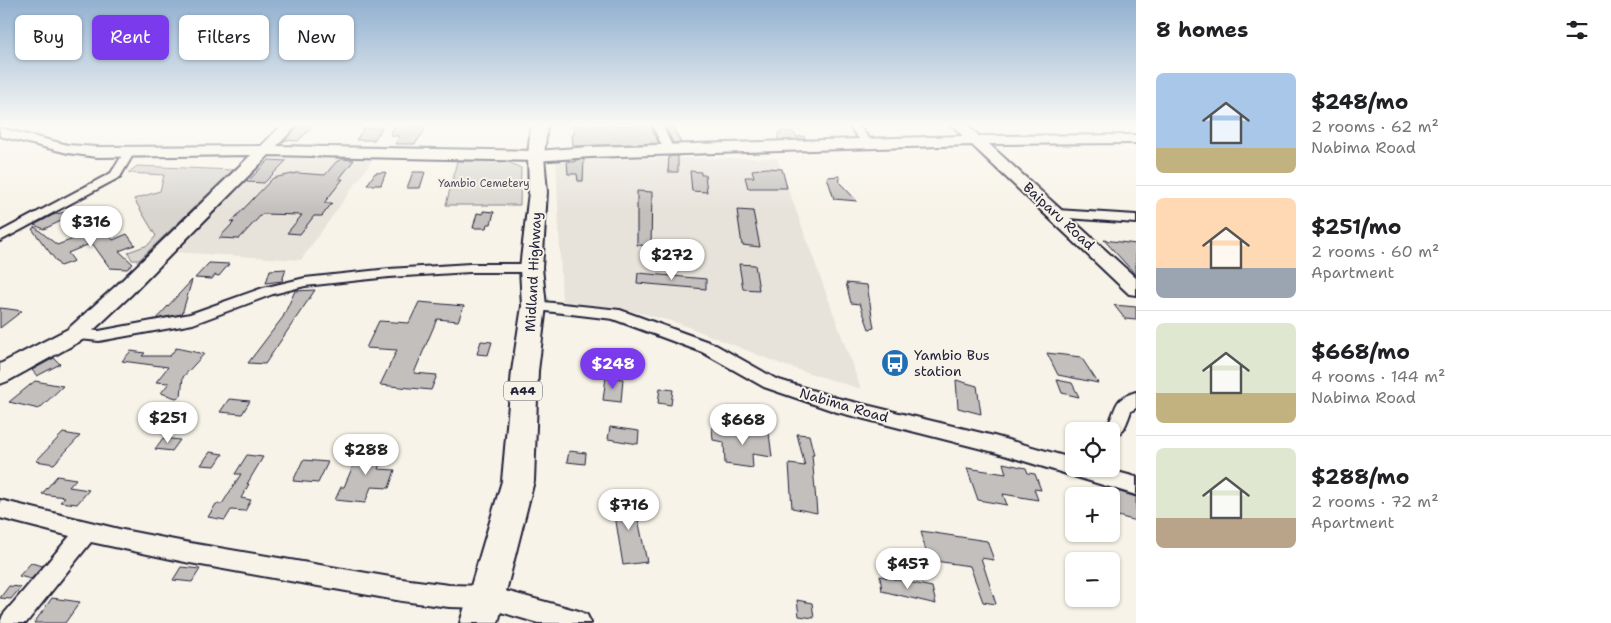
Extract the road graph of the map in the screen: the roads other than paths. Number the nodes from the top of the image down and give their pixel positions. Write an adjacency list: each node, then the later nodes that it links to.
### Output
1 (128, 154): 9 (street)
2 (259, 154): 13 (street)
3 (448, 154): 6 (street)
4 (579, 154): 6 (street)
5 (992, 154): 7 (street, Baiparu Road)
6 (536, 156): 10 (main road, Midland Highway / A44)
7 (1057, 214): 8 (street); 11 (street, Baiparu Road)
8 (1136, 218)
9 (0, 237)
10 (531, 268): 12 (main road, Midland Highway / A44); 13 (street)
11 (1136, 289)
12 (534, 306): 17 (street, Nabima Road); 22 (main road, Midland Highway / A44)
13 (76, 334): 14 (street)
14 (0, 375)
15 (1136, 399): 16 (street)
16 (1118, 422)
17 (1065, 464)
18 (1113, 477): 19 (street)
19 (1136, 486)
20 (0, 509): 21 (street)
21 (88, 530): 22 (street); 23 (street)
22 (487, 597): 24 (main road, Midland Highway / A44); 25 (street)
23 (11, 623)
24 (479, 623)
25 (579, 623)

